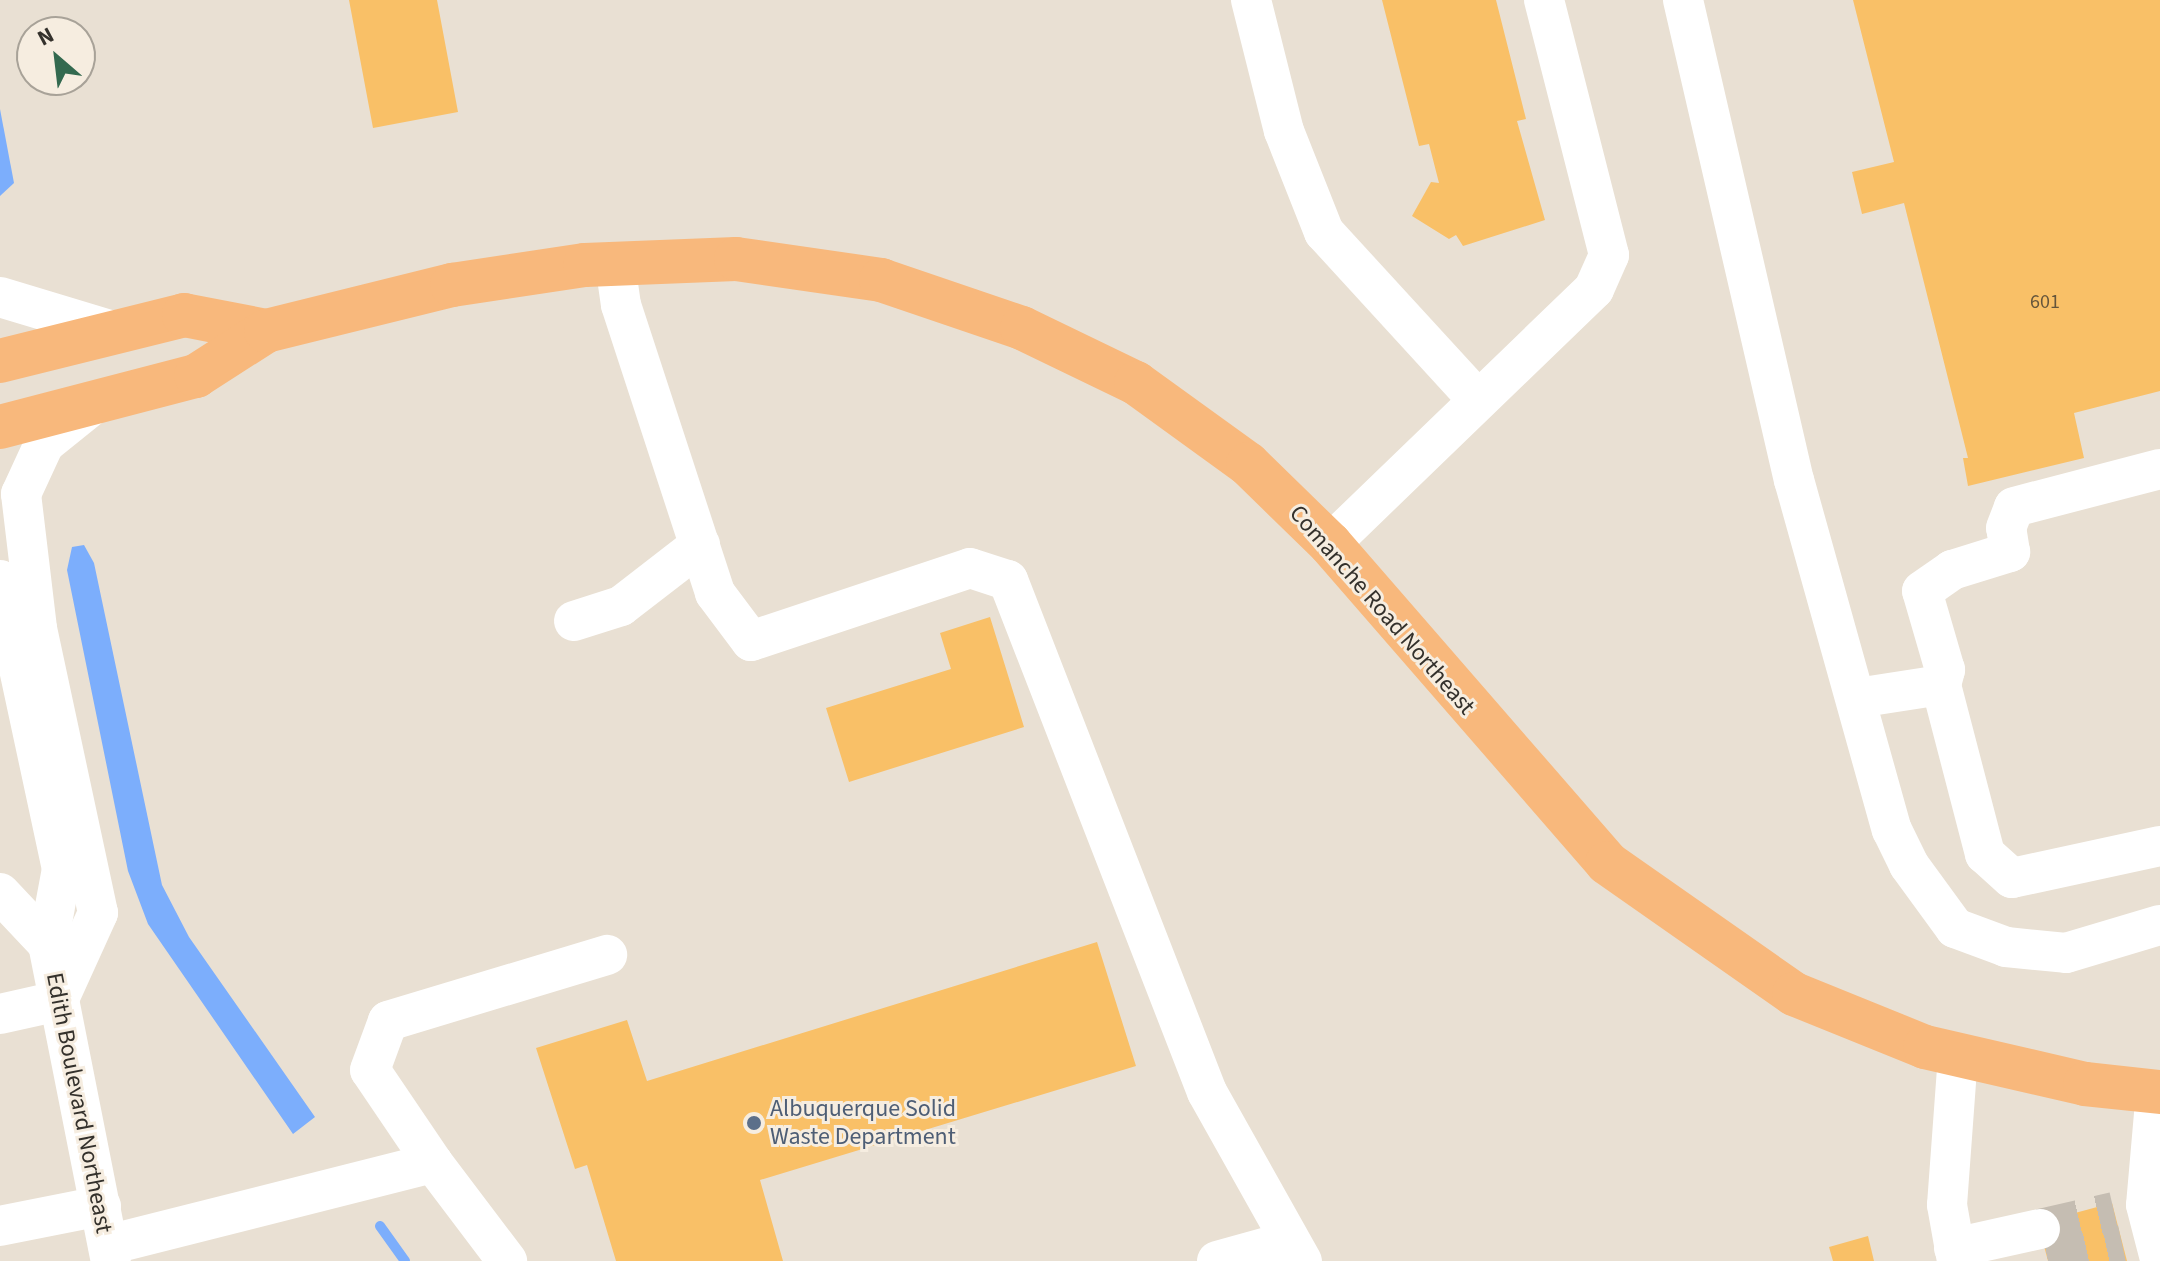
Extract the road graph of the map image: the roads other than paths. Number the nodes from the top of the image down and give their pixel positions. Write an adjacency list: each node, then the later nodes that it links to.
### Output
1 (1251, 0): 9 (street)
2 (1544, 0): 9 (street)
3 (1683, 0): 18 (street)
4 (615, 263): 6 (main road, Comanche Road Northeast); 13 (main road, Comanche Road Northeast); 14 (street)
5 (0, 297): 7 (street)
6 (266, 331): 7 (main road, Comanche Road Northeast); 10 (main road, Comanche Road Northeast)
7 (116, 332): 8 (main road, Comanche Road Northeast)
8 (0, 361)
9 (1477, 399): 13 (street)
10 (96, 402): 11 (main road, Comanche Road Northeast); 24 (street)
11 (0, 427)
12 (2160, 469): 17 (street)
13 (1330, 544): 26 (main road, Comanche Road Northeast)
14 (700, 545): 16 (street); 33 (street)
15 (0, 580): 22 (street, Edith Boulevard Northeast)
16 (574, 621)
17 (1941, 685): 18 (street); 19 (street)
18 (1857, 698): 21 (street)
19 (2160, 846)
20 (0, 893): 22 (street, Edith Boulevard Northeast)
21 (2160, 925)
22 (48, 944): 24 (street, Edith Boulevard Northeast)
23 (607, 955): 28 (street)
24 (58, 1001): 25 (street); 29 (street, Edith Boulevard Northeast)
25 (0, 1014)
26 (1958, 1054): 27 (main road, Comanche Road Northeast); 35 (street)
27 (2158, 1092): 31 (street)
28 (433, 1163): 34 (street); 36 (street)
29 (101, 1206): 30 (street); 34 (street, Edith Boulevard Northeast)
30 (2, 1217)
31 (2139, 1232)
32 (2018, 1242): 35 (street)
33 (1296, 1251): 37 (street)
34 (109, 1253)
35 (1955, 1255)
36 (507, 1261)
37 (1217, 1261)

